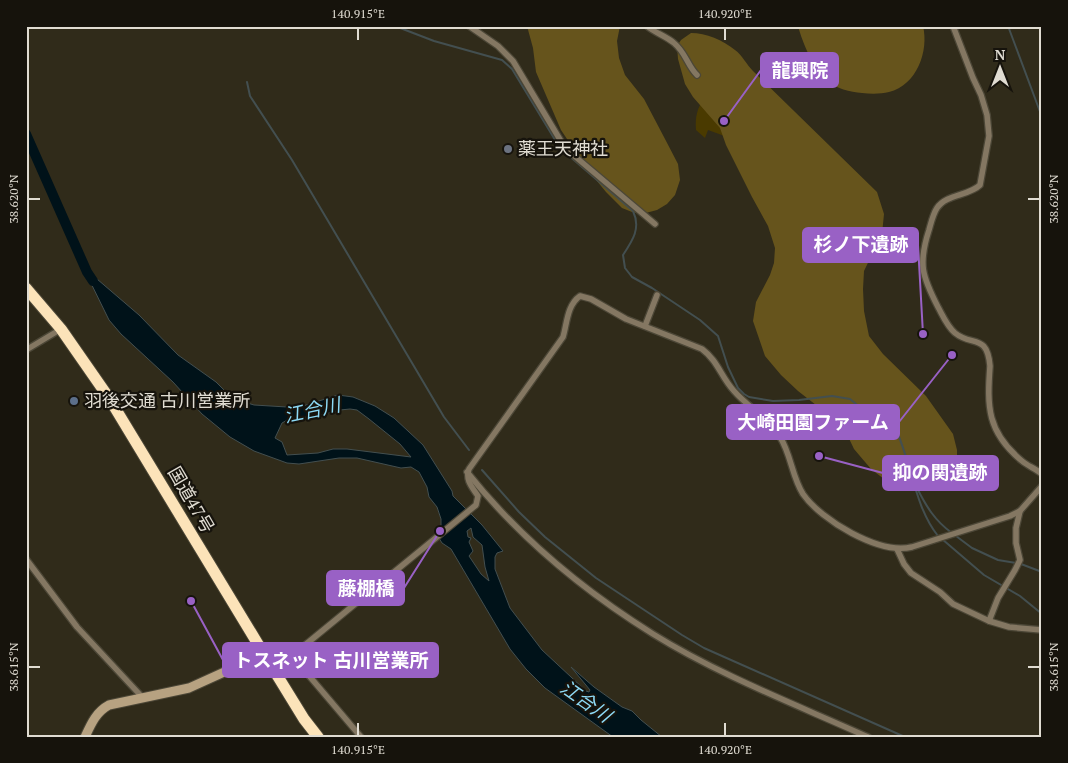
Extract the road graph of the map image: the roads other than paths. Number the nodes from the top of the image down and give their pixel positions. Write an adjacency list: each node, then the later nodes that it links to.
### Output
1 (469, 26): 5 (street)
2 (647, 26): 4 (street)
3 (953, 26): 12 (street)
4 (697, 75)
5 (655, 224)
6 (26, 288): 9 (highway, 国道47号)
7 (657, 295): 8 (street)
8 (645, 326): 11 (street); 15 (street)
9 (61, 329): 10 (street); 19 (highway, 国道47号)
10 (26, 350)
11 (467, 472): 23 (street); 24 (street)
12 (1042, 474)
13 (1042, 486): 14 (street)
14 (1020, 511): 15 (street); 17 (street)
15 (897, 549): 17 (street)
16 (26, 559): 20 (street)
17 (988, 621): 18 (street)
18 (1042, 630)
19 (264, 654): 20 (main road); 22 (highway, 国道47号)
20 (143, 698): 21 (main road)
21 (85, 737)
22 (318, 737)
23 (361, 737)
24 (868, 737)

